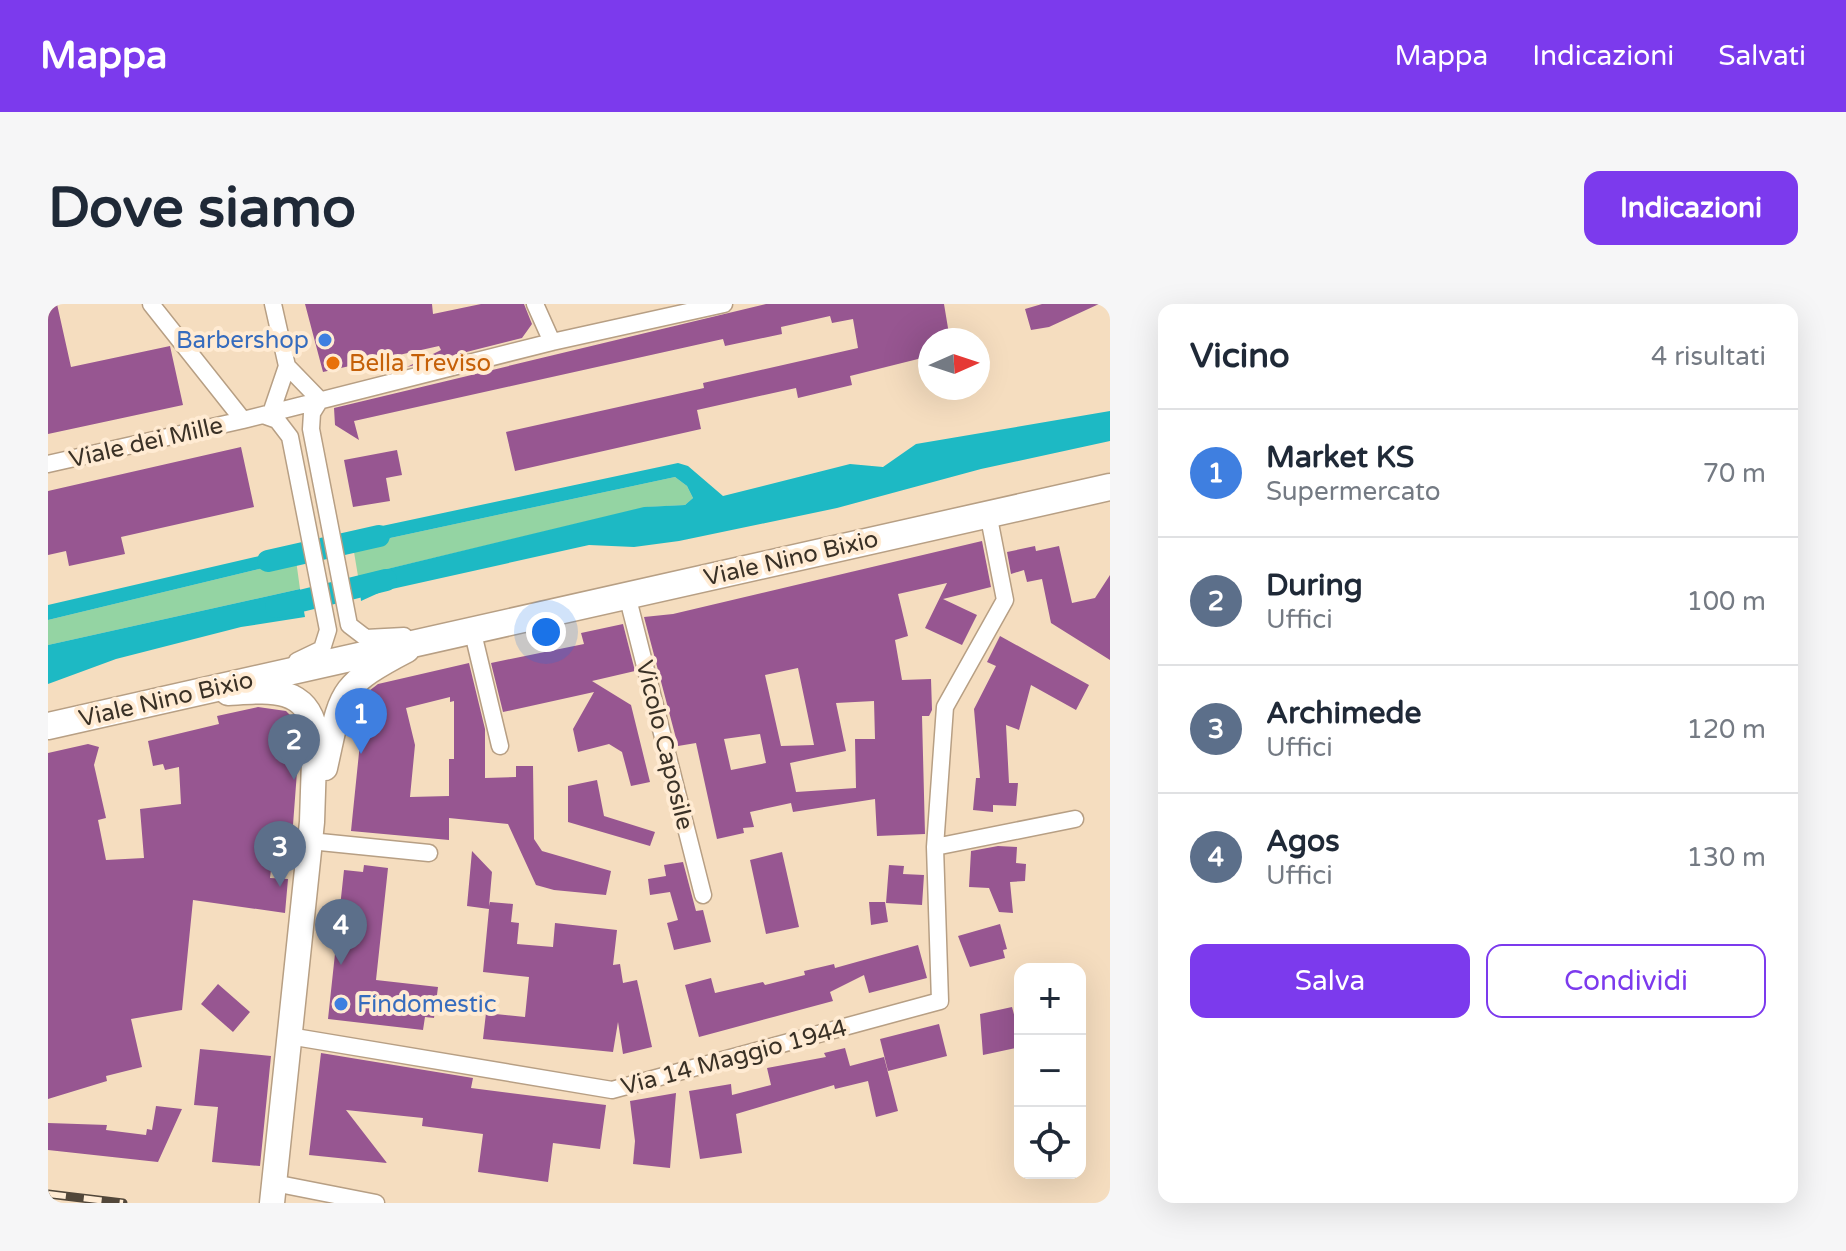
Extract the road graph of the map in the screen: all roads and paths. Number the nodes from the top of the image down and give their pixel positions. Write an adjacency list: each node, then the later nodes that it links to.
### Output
1 (151, 304): 10 (street)
2 (273, 304): 7 (street)
3 (535, 304): 6 (street)
4 (724, 304): 5 (street, Viale dei Mille)
5 (660, 311): 6 (street, Viale dei Mille)
6 (552, 342): 8 (street, Viale dei Mille)
7 (287, 366): 8 (street); 9 (street)
8 (320, 400): 9 (street, Viale dei Mille); 15 (street)
9 (267, 414): 10 (street, Viale dei Mille); 16 (street)
10 (243, 420): 11 (street, Viale dei Mille)
11 (48, 464)
12 (1110, 487): 13 (main road, Viale Nino Bixio)
13 (988, 513): 14 (main road, Viale Nino Bixio); 22 (street)
14 (627, 595): 15 (main road, Viale Nino Bixio); 24 (street, Vicolo Caposile)
15 (453, 633): 16 (main road, Viale Nino Bixio); 19 (street); 21 (main road)
16 (240, 683): 17 (main road, Viale Nino Bixio)
17 (178, 696): 18 (main road, Viale Nino Bixio); 21 (main road)
18 (48, 726)
19 (500, 746)
20 (1075, 819): 22 (street)
21 (311, 831): 23 (street); 25 (main road)
22 (935, 847): 25 (street, Via 14 Maggio 1944)
23 (429, 853)
24 (703, 895)
25 (289, 1036): 26 (main road)
26 (273, 1193): 27 (street)
27 (376, 1203)

